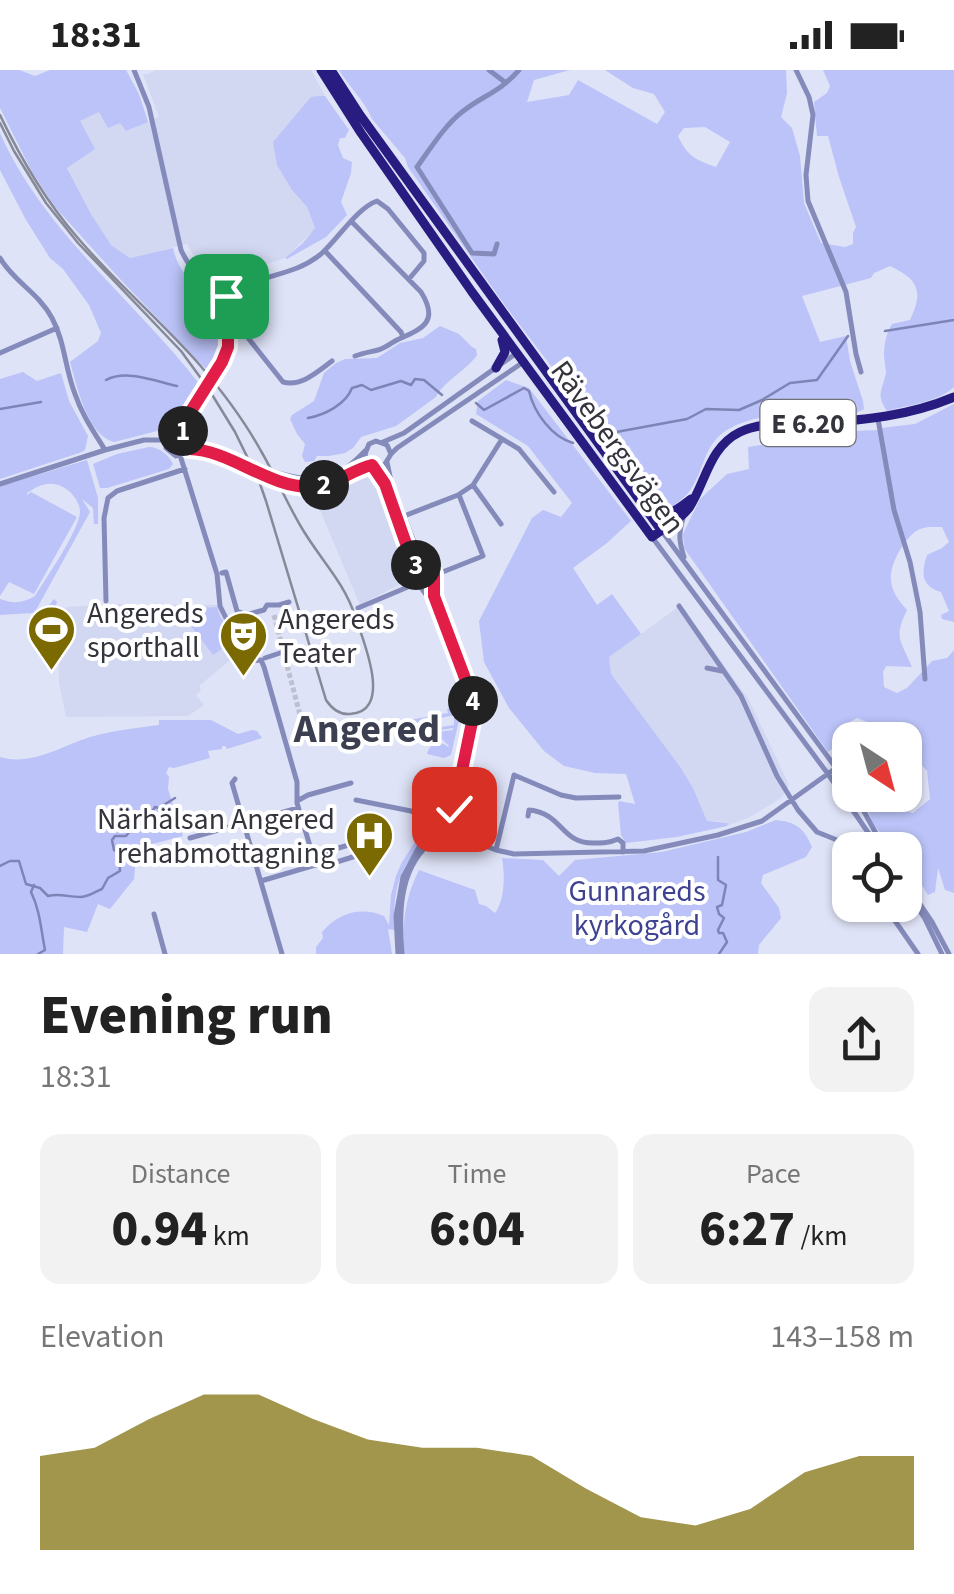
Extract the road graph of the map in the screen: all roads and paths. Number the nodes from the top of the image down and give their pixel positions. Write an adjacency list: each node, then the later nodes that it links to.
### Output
1 (134, 70): 14 (street)
2 (321, 70): 15 (highway, Rävebergsvägen)
3 (331, 70): 18 (highway, Rävebergsvägen)
4 (489, 70): 7 (street)
5 (519, 70): 7 (street)
6 (796, 70): 25 (street)
7 (507, 84): 9 (street)
8 (352, 222): 10 (street); 12 (street); 12 (street)
9 (496, 244)
10 (324, 251): 13 (street); 17 (street)
11 (0, 258): 16 (street)
12 (409, 280): 17 (street)
13 (241, 287): 14 (street); 22 (street)
14 (215, 302): 29 (street, bridge)
15 (489, 315): 19 (highway, Rävebergsvägen); 24 (highway)
16 (56, 328): 20 (street); 35 (street)
17 (404, 337): 21 (street)
18 (530, 349): 19 (street); 23 (street); 47 (highway, Rävebergsvägen)
19 (517, 352): 23 (highway, Rävebergsvägen); 24 (street)
20 (0, 353)
21 (354, 356)
22 (332, 361)
23 (524, 362): 37 (street); 53 (highway, Rävebergsvägen)
24 (496, 368): 33 (street)
25 (861, 372)
26 (954, 397): 27 (highway, E 6.20)
27 (878, 419): 49 (highway, E 6.20); 72 (street)
28 (472, 421): 31 (street)
29 (179, 430): 30 (street); 32 (street)
30 (190, 438): 34 (street); 39 (street)
31 (502, 439): 45 (street); 46 (street)
32 (166, 440): 35 (street); 38 (street)
33 (383, 442): 36 (street); 37 (street)
34 (189, 449): 38 (street); 39 (street)
35 (105, 450): 44 (street)
36 (365, 450): 41 (street); 43 (street)
37 (390, 454): 40 (street)
38 (180, 456): 42 (street)
39 (236, 460): 43 (street, bridge)
40 (388, 462): 41 (street); 51 (street)
41 (372, 465): 43 (street); 56 (street)
42 (185, 468): 62 (street); 67 (street)
43 (301, 482)
44 (0, 484)
45 (474, 484): 48 (street); 52 (street)
46 (554, 492)
47 (633, 492): 49 (highway); 53 (highway, Rävebergsvägen)
48 (458, 494): 51 (street); 58 (street)
49 (696, 495): 50 (highway, E 6.20)
50 (684, 514): 53 (highway, E 6.20); 55 (street, Rävebergsvägen)
51 (404, 516): 54 (street)
52 (501, 524)
53 (657, 533): 55 (street, Rävebergsvägen); 75 (street, Rävebergsvägen)
54 (426, 568): 56 (street); 58 (street)
55 (689, 568): 73 (street, Rävebergsvägen)
56 (416, 572): 59 (street)
57 (222, 573): 63 (street)
58 (435, 575): 60 (street)
59 (415, 584): 61 (street); 65 (street)
60 (433, 585): 61 (street); 86 (street)
61 (422, 589): 82 (street)
62 (106, 600)
63 (290, 602)
64 (679, 606): 71 (street)
65 (358, 608)
66 (284, 652): 68 (street)
67 (235, 653)
68 (265, 658)
69 (250, 661): 80 (street)
70 (708, 668): 71 (street)
71 (725, 672): 81 (street)
72 (925, 679)
73 (832, 763)
74 (832, 771): 75 (street)
75 (828, 774): 81 (street); 89 (street, Rävebergsvägen)
76 (235, 779): 85 (street)
77 (351, 783): 80 (street)
78 (618, 797): 93 (street)
79 (356, 800): 84 (street)
80 (302, 801): 85 (street); 95 (street)
81 (789, 802): 91 (street); 94 (street)
82 (439, 814): 84 (street); 86 (street)
83 (528, 816): 94 (street)
84 (428, 820): 87 (street)
85 (244, 823): 90 (street); 97 (street)
86 (450, 823): 88 (street)
87 (427, 832): 92 (street); 103 (street)
88 (450, 832): 92 (street); 93 (street)
89 (869, 832)
90 (190, 838)
91 (832, 838)
92 (436, 839): 103 (street)
93 (496, 850): 94 (street)
94 (623, 852)
95 (313, 856)
96 (322, 863): 96 (street); 97 (street)
97 (261, 881): 102 (street)
98 (922, 908): 105 (street)
99 (154, 914): 101 (street)
100 (896, 922): 104 (street)
101 (165, 954)
102 (282, 954)
103 (400, 954)
104 (918, 954)
105 (946, 954)

